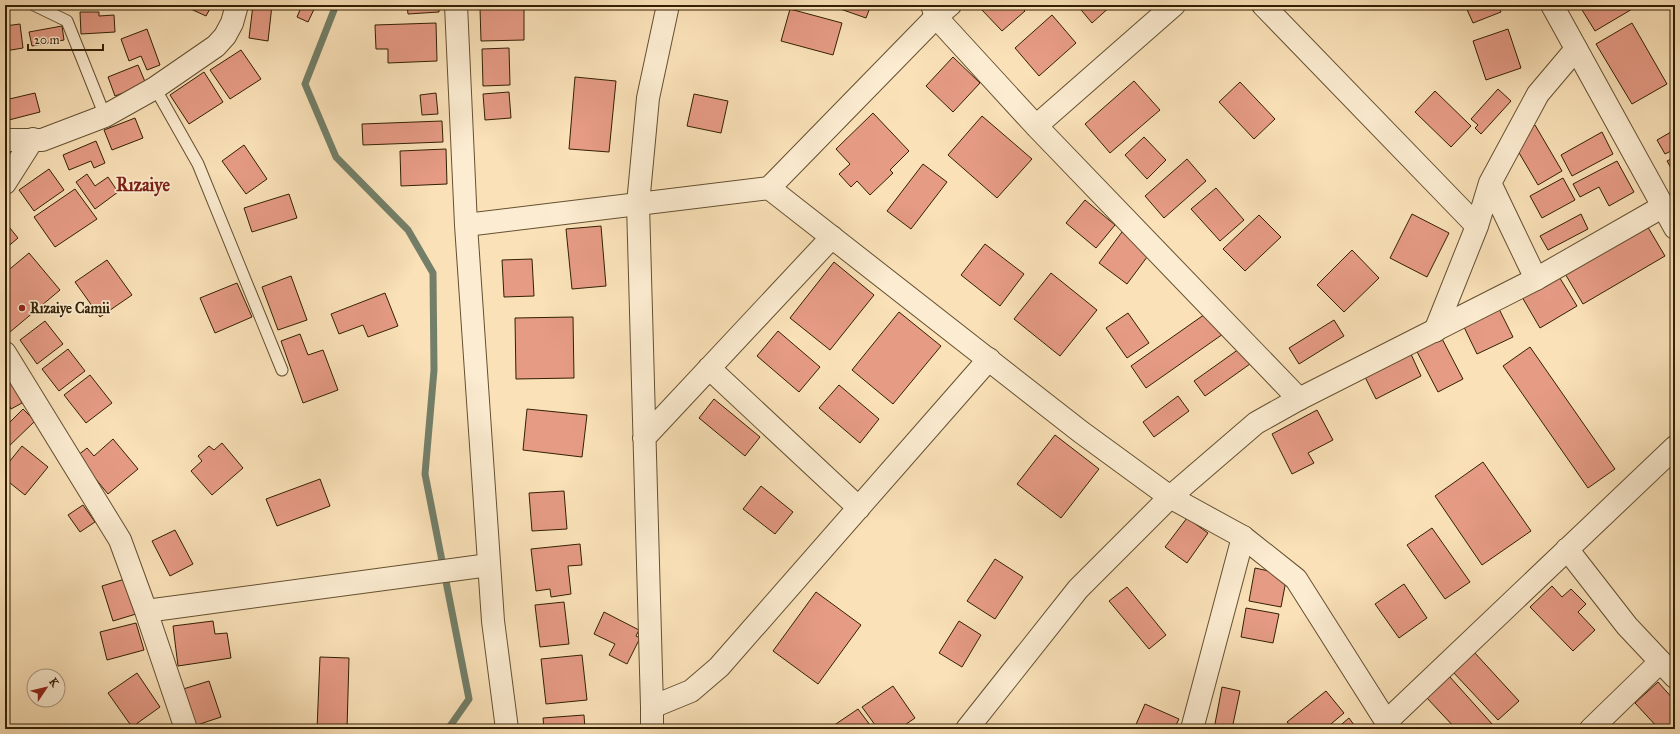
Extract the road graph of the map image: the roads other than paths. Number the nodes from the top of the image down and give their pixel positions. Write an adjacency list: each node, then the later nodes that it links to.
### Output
1 (34, 5): 11 (lane)
2 (237, 5): 10 (street)
3 (456, 5): 20 (street)
4 (668, 5): 18 (street)
5 (1174, 5): 12 (street)
6 (1263, 5): 21 (street)
7 (1552, 5): 9 (street)
8 (940, 9): 12 (street); 17 (street)
9 (1576, 49): 16 (street); 19 (street)
10 (155, 88): 11 (street); 29 (lane)
11 (105, 116): 13 (street)
12 (1036, 126): 30 (street)
13 (33, 139): 14 (street); 15 (street)
14 (5, 140)
15 (5, 183)
16 (1490, 183): 21 (street); 24 (street)
17 (769, 188): 18 (street); 23 (street)
18 (638, 204): 20 (street); 31 (street)
19 (1662, 207): 22 (street); 24 (street)
20 (466, 224): 37 (street)
21 (1477, 226): 25 (street)
22 (1675, 228)
23 (832, 237): 27 (street); 28 (street)
24 (1536, 279): 25 (street)
25 (1435, 331): 30 (street)
26 (5, 353): 38 (street)
27 (989, 360): 33 (street); 34 (street)
28 (709, 368): 31 (street); 34 (street)
29 (282, 370)
30 (1299, 399): 33 (street)
31 (644, 438): 40 (street)
32 (1675, 446): 36 (street)
33 (1170, 497): 35 (street); 45 (street)
34 (859, 508): 40 (street)
35 (1243, 537): 41 (street); 46 (street)
36 (1567, 549): 39 (street); 41 (street)
37 (489, 565): 38 (street); 43 (street)
38 (146, 611): 42 (street)
39 (1668, 670): 47 (street)
40 (652, 707): 44 (street)
41 (1389, 725)
42 (186, 729)
43 (507, 729)
44 (652, 729)
45 (967, 729)
46 (1192, 729)
47 (1591, 729)

